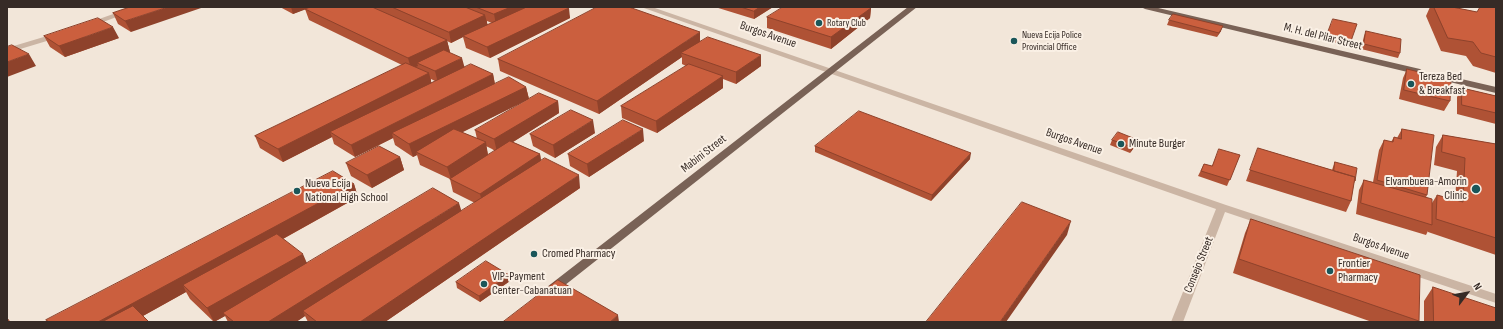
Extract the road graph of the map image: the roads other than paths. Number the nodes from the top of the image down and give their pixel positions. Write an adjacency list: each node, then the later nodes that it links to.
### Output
1 (140, 7): 5 (street)
2 (645, 7): 8 (street, Burgos Avenue)
3 (913, 7): 8 (main road, Mabini Street)
4 (1145, 7): 9 (main road, M. H. del Pilar Street)
5 (81, 27)
6 (66, 32): 7 (street)
7 (7, 51)
8 (832, 71): 10 (street, Burgos Avenue); 11 (main road, Mabini Street)
9 (1496, 90)
10 (1222, 207): 12 (street, Burgos Avenue); 13 (street, Consejo Street)
11 (542, 297)
12 (1496, 300)
13 (1177, 322)

